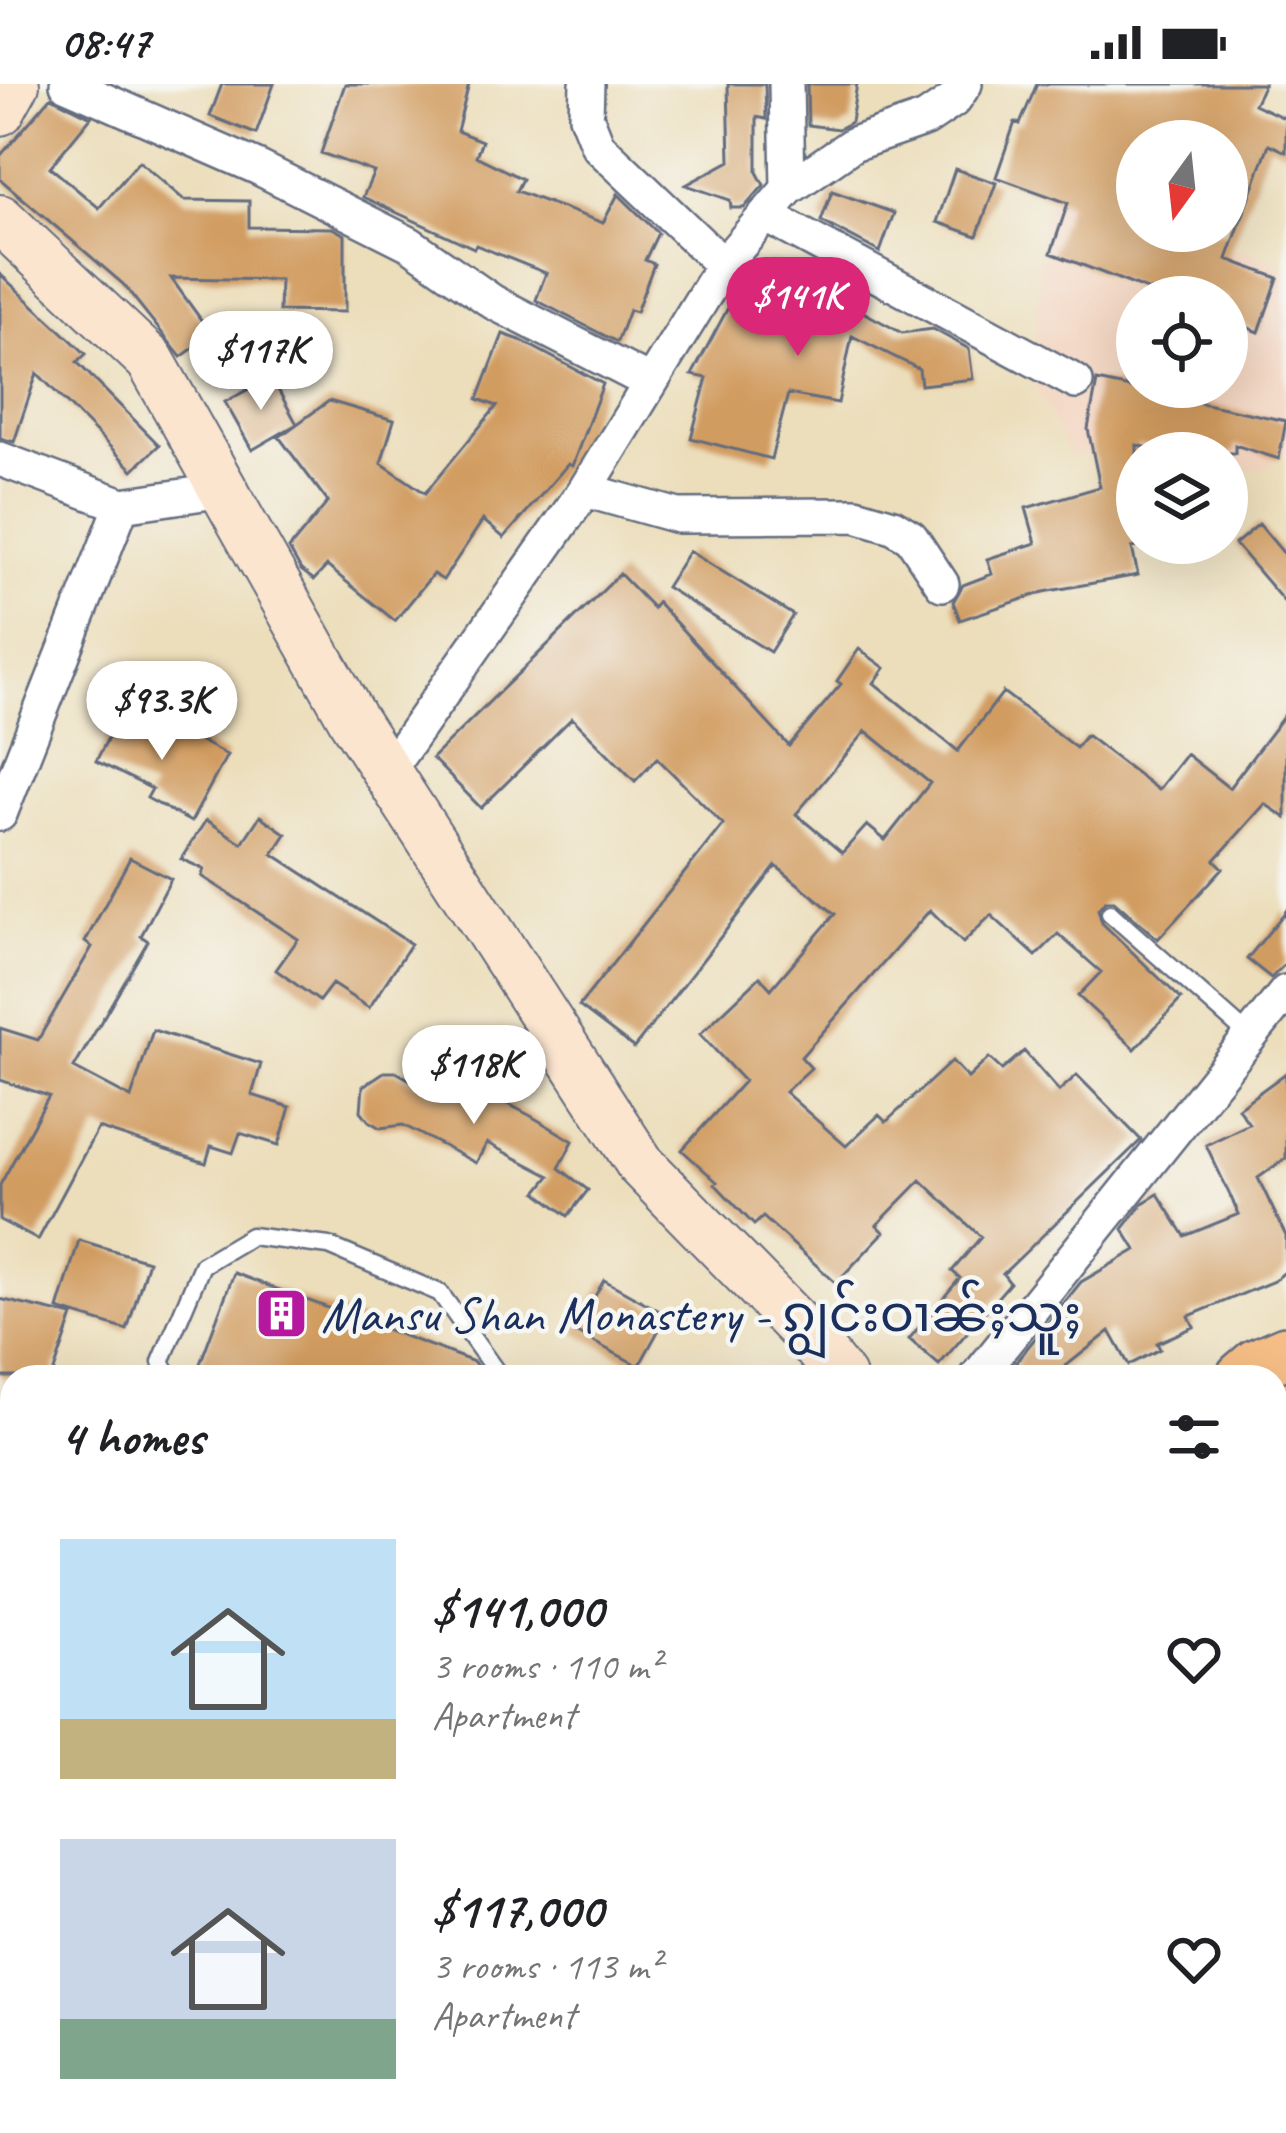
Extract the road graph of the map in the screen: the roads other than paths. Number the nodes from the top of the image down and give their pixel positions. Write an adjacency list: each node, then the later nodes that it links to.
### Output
1 (15, 84): 6 (street)
2 (67, 84): 11 (street)
3 (587, 84): 10 (street)
4 (786, 84): 7 (street)
5 (965, 84): 7 (street)
6 (0, 111)
7 (788, 189): 8 (street)
8 (765, 215): 10 (street); 12 (street)
9 (0, 219): 14 (street)
10 (723, 265): 11 (street)
11 (649, 382): 15 (street)
12 (1076, 382)
13 (0, 459): 16 (street)
14 (224, 490): 16 (street); 19 (street)
15 (584, 490): 17 (street); 19 (street)
16 (122, 505): 18 (street)
17 (942, 584)
18 (10, 762): 20 (street)
19 (387, 772): 25 (street)
20 (0, 814)
21 (1110, 913): 23 (lane)
22 (1286, 992): 23 (street)
23 (1250, 1036): 28 (street)
24 (1286, 1352): 29 (main road)
25 (808, 1357)
26 (162, 1365): 27 (lane)
27 (491, 1365)
28 (987, 1365)
29 (1256, 1365)

